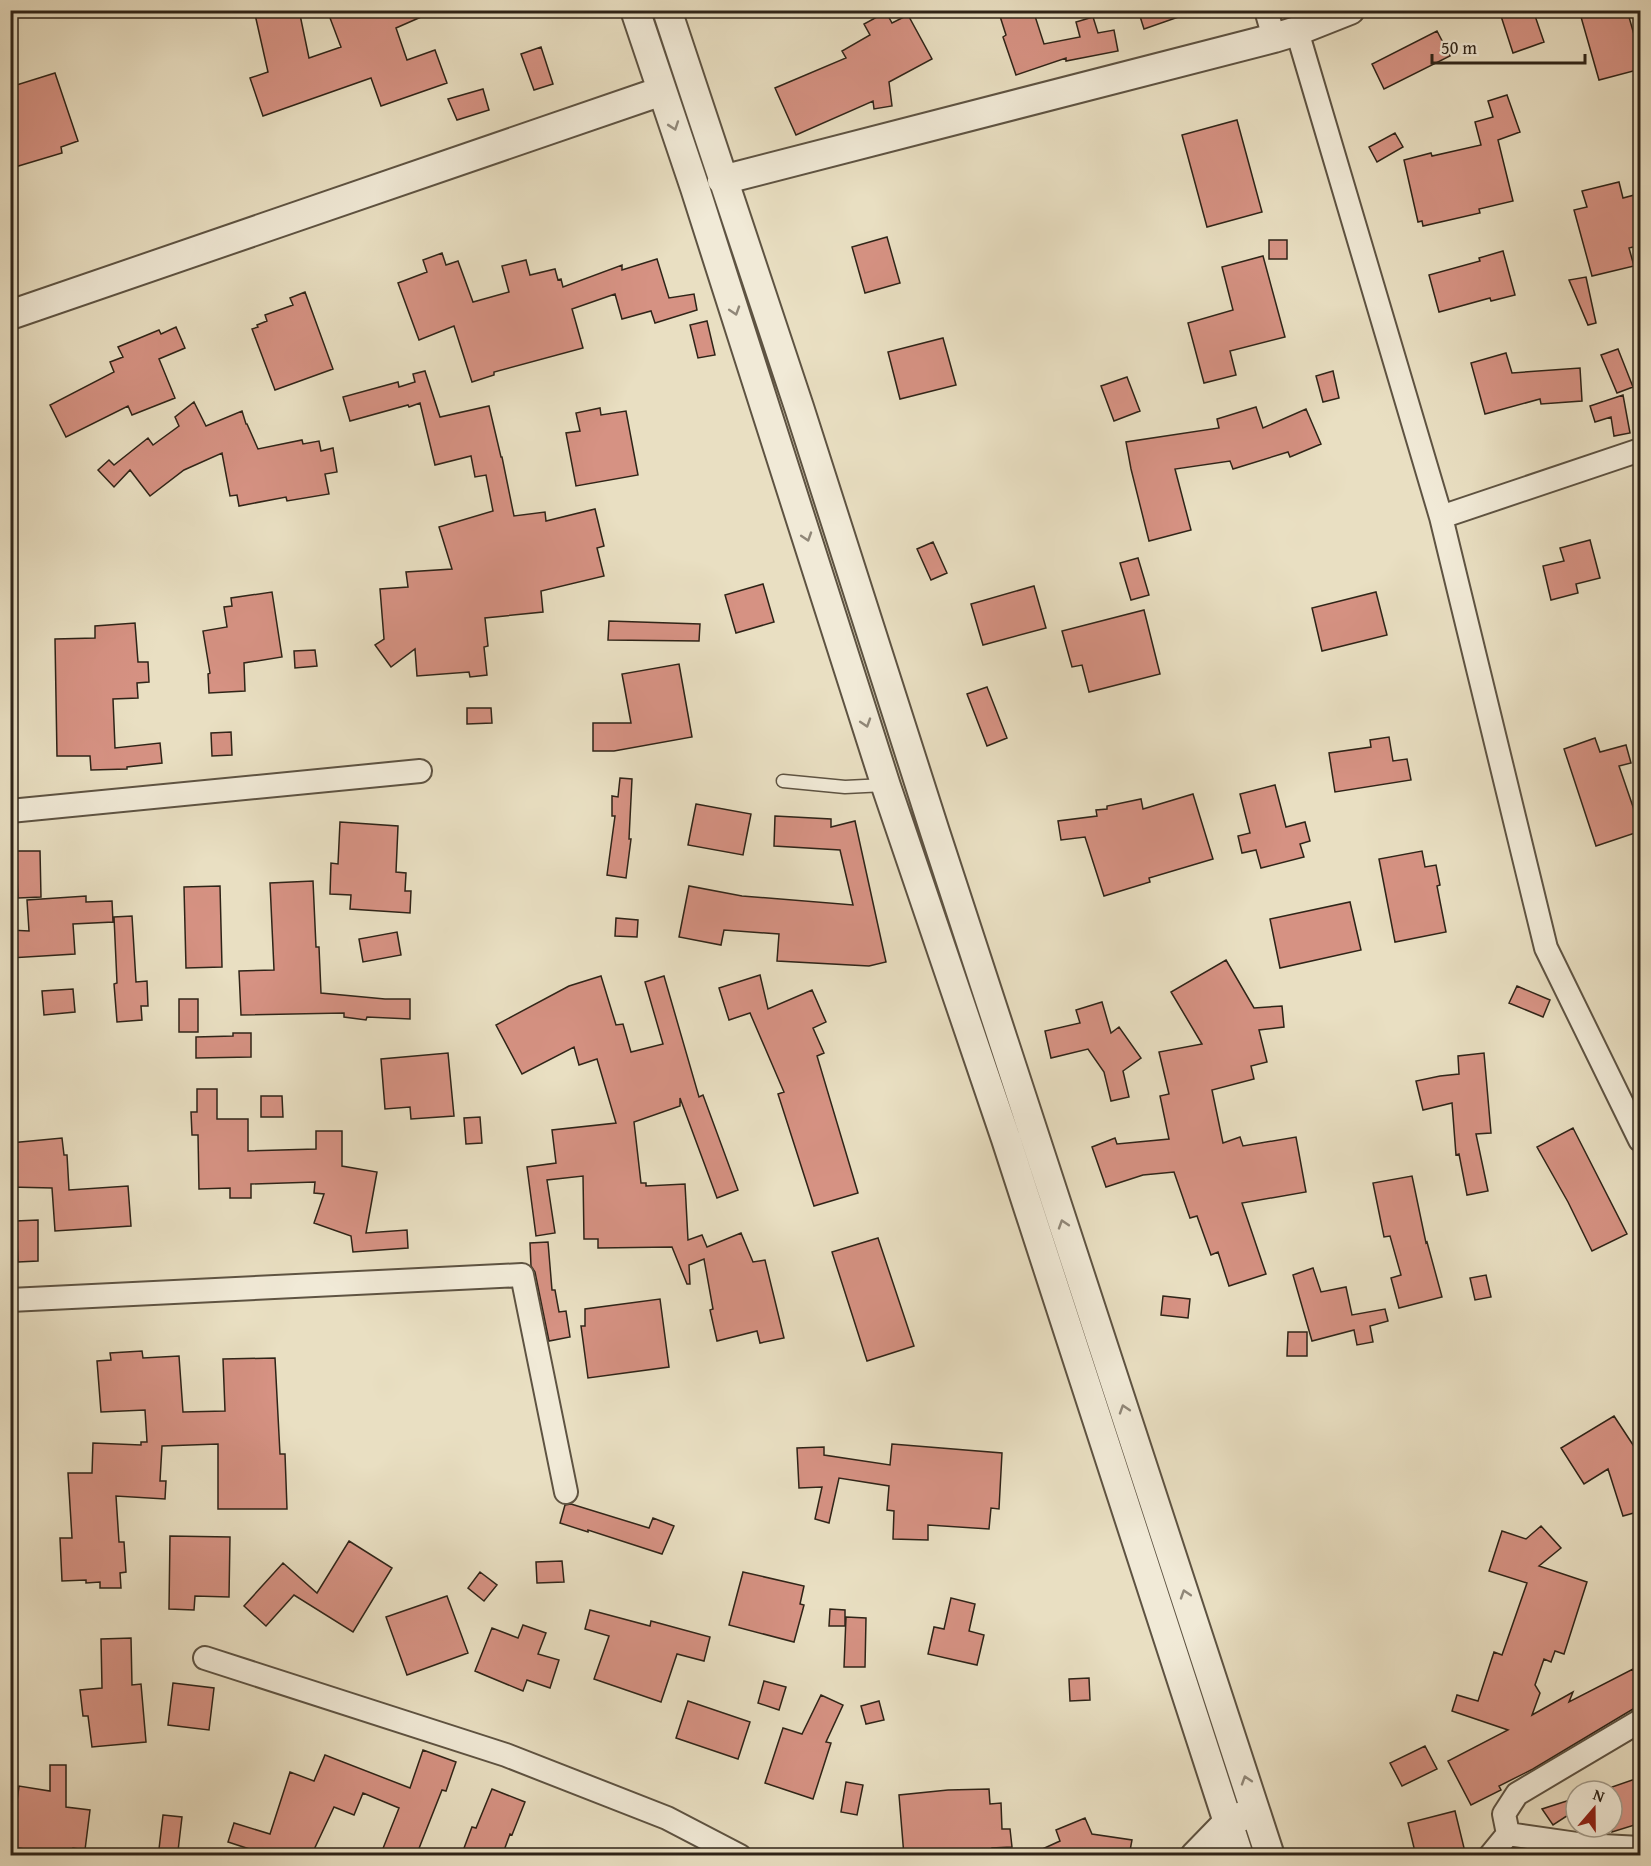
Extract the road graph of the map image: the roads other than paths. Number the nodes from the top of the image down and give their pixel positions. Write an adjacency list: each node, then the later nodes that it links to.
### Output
1 (635, 10): 6 (street)
2 (667, 10): 7 (street)
3 (1266, 10): 5 (street)
4 (1350, 10): 5 (street)
5 (1286, 34): 7 (street); 12 (street)
6 (662, 91): 8 (street); 11 (street, one-way to 11)
7 (722, 180): 10 (street)
8 (10, 315)
9 (1641, 450): 12 (street)
10 (824, 485): 11 (street); 22 (street, one-way to 10)
11 (793, 493): 15 (street, one-way to 15)
12 (1441, 517): 17 (street)
13 (420, 771): 16 (street)
14 (783, 781): 15 (lane)
15 (886, 786): 23 (street)
16 (10, 811)
17 (1641, 1140)
18 (10, 1300): 19 (street)
19 (566, 1492)
20 (205, 1658): 26 (street)
21 (1641, 1721): 24 (street)
22 (1256, 1812): 23 (street); 29 (street)
23 (1229, 1821): 27 (street); 28 (street)
24 (1508, 1834): 25 (street); 30 (street)
25 (1641, 1848)
26 (740, 1856)
27 (1195, 1856)
28 (1239, 1856)
29 (1270, 1856)
30 (1490, 1856)

